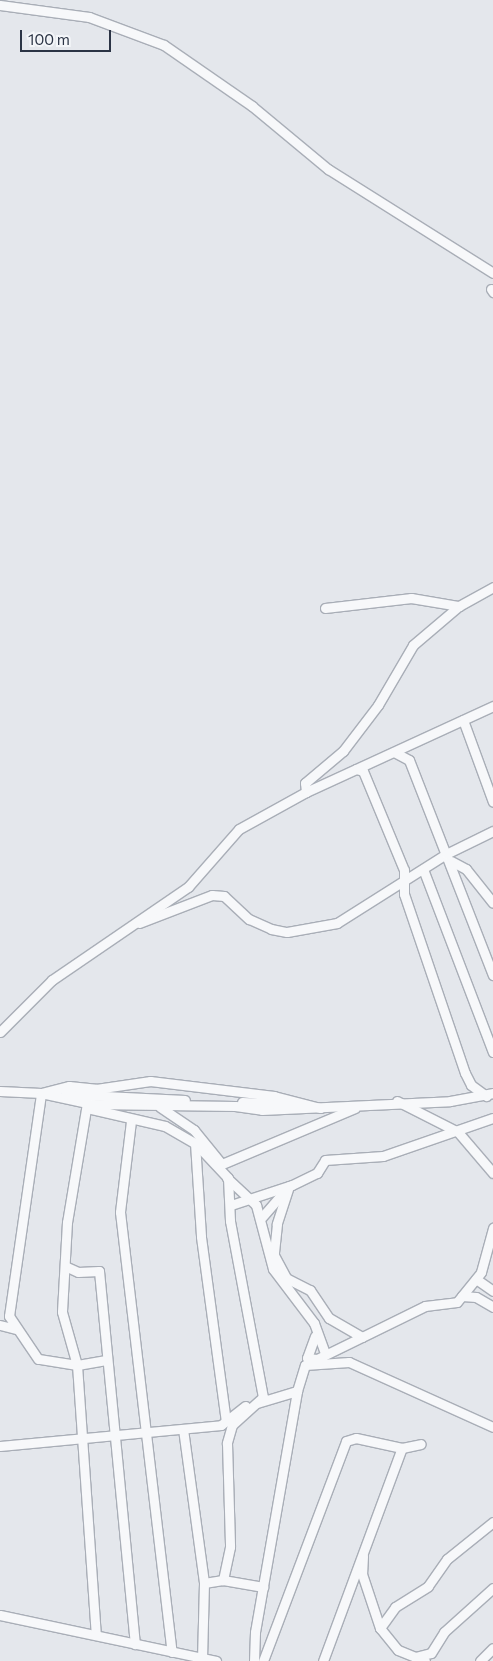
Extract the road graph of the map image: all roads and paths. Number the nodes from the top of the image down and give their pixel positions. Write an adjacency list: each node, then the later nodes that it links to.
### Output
1 (0, 5): 2 (street)
2 (493, 273)
3 (493, 587): 4 (street)
4 (459, 606): 5 (street); 10 (street)
5 (325, 608)
6 (493, 706): 7 (street)
7 (462, 720): 8 (street); 11 (street)
8 (394, 752): 9 (street); 13 (street)
9 (356, 769): 10 (street); 15 (street)
10 (306, 792): 17 (street)
11 (493, 802)
12 (493, 831): 13 (street)
13 (448, 857): 14 (street); 16 (street); 18 (street)
14 (423, 869): 15 (street); 20 (street)
15 (404, 880): 17 (street); 23 (street)
16 (493, 903)
17 (136, 923): 19 (street)
18 (493, 976)
19 (0, 1032)
20 (493, 1052)
21 (0, 1091): 22 (street)
22 (37, 1093): 26 (street); 28 (street); 28 (street); 48 (street)
23 (490, 1094): 24 (street)
24 (396, 1100): 25 (street); 32 (street)
25 (364, 1104): 29 (street); 34 (street)
26 (87, 1105): 27 (street); 31 (street); 42 (street)
27 (156, 1105): 29 (street); 34 (street)
28 (309, 1105): 29 (street)
29 (320, 1108)
30 (493, 1118): 32 (street)
31 (131, 1121): 33 (street); 59 (street)
32 (458, 1132): 35 (street); 37 (street)
33 (195, 1142): 36 (street); 56 (street)
34 (222, 1164): 36 (street)
35 (493, 1173)
36 (228, 1178): 38 (street); 39 (street)
37 (289, 1186): 38 (street); 40 (street); 50 (street)
38 (248, 1199): 39 (street); 40 (street)
39 (231, 1204): 55 (street)
40 (262, 1217): 49 (street)
41 (493, 1228): 43 (street)
42 (64, 1266): 52 (street); 53 (street)
43 (476, 1278): 44 (street); 45 (street)
44 (493, 1291)
45 (462, 1296): 46 (street); 50 (street)
46 (493, 1307)
47 (0, 1325): 48 (street)
48 (16, 1329): 53 (street)
49 (316, 1336): 51 (street); 51 (street)
50 (362, 1337): 51 (street)
51 (325, 1354)
52 (106, 1360): 53 (street); 60 (street)
53 (77, 1365): 61 (street)
54 (298, 1390): 55 (street); 57 (street); 69 (street)
55 (253, 1404): 56 (street); 67 (street)
56 (226, 1421): 58 (street)
57 (493, 1427)
58 (183, 1429): 59 (street); 68 (street)
59 (147, 1433): 60 (street); 76 (street)
60 (114, 1437): 61 (street); 74 (street)
61 (79, 1442): 63 (street); 73 (street)
62 (420, 1444): 64 (street)
63 (0, 1446)
64 (402, 1448): 66 (street); 81 (street)
65 (493, 1522): 72 (street)
66 (364, 1546): 72 (street); 82 (street)
67 (223, 1580): 68 (street); 69 (street)
68 (204, 1583): 78 (street)
69 (263, 1587): 80 (street)
70 (493, 1588): 77 (street)
71 (0, 1615): 73 (street)
72 (380, 1628): 77 (street)
73 (96, 1634): 74 (street)
74 (136, 1644): 76 (street)
75 (493, 1648): 84 (street)
76 (172, 1652): 78 (street)
77 (415, 1657): 83 (street)
78 (202, 1658): 79 (street)
79 (216, 1661)
80 (254, 1661)
81 (263, 1661)
82 (323, 1661)
83 (425, 1661)
84 (480, 1661)

